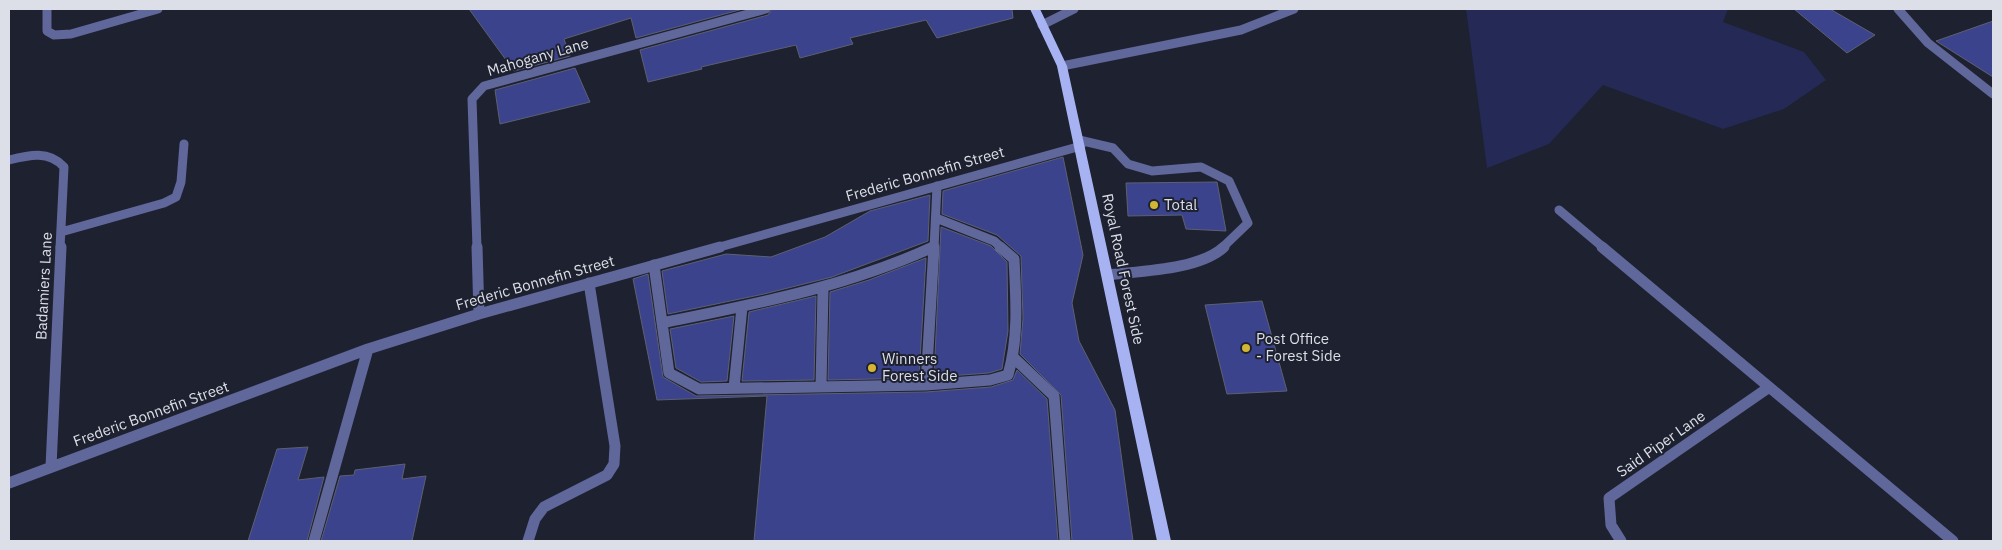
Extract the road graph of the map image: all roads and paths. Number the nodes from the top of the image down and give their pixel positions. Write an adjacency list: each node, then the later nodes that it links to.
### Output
1 (47, 9): 2 (street)
2 (158, 9)
3 (766, 9): 24 (street, Mahogany Lane)
4 (1035, 9): 8 (main road, Royal Road Forest Side)
5 (1074, 9): 8 (street)
6 (1294, 9): 9 (street)
7 (1898, 9): 10 (street)
8 (1042, 25): 9 (main road, Royal Road Forest Side)
9 (1062, 66): 11 (main road, Royal Road Forest Side)
10 (1993, 94)
11 (1080, 143): 14 (street, Frederic Bonnefin Street); 20 (main road, Royal Road Forest Side); 20 (street)
12 (184, 144): 17 (street)
13 (9, 160): 17 (street, Badamiers Lane)
14 (937, 186): 16 (street); 19 (street, Frederic Bonnefin Street)
15 (1559, 210): 31 (street)
16 (936, 218): 18 (street); 27 (street)
17 (61, 232): 32 (street, Badamiers Lane)
18 (934, 246): 22 (street); 28 (street)
19 (654, 265): 21 (street, Frederic Bonnefin Street); 25 (street)
20 (1108, 275): 37 (main road, Royal Road Forest Side)
21 (589, 283): 24 (street, Frederic Bonnefin Street); 35 (street)
22 (823, 290): 23 (street); 29 (street)
23 (742, 307): 25 (street); 30 (street)
24 (479, 314): 26 (street, Frederic Bonnefin Street)
25 (662, 323): 30 (street)
26 (368, 349): 32 (street, Frederic Bonnefin Street); 34 (street)
27 (1014, 358): 28 (street); 36 (street)
28 (926, 385): 29 (street)
29 (821, 387): 30 (street)
30 (734, 388)
31 (1768, 388): 38 (street, Said Piper Lane); 39 (street)
32 (50, 467): 33 (street, Frederic Bonnefin Street)
33 (9, 483)
34 (314, 541)
35 (528, 541)
36 (1065, 541)
37 (1164, 541)
38 (1621, 541)
39 (1952, 541)

